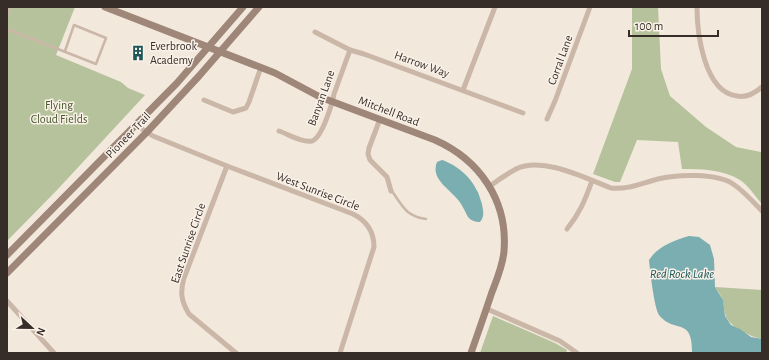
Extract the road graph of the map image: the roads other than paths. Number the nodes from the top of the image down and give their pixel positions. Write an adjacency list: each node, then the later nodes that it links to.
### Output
1 (11, 7): 8 (lane)
2 (105, 7): 11 (main road, Mitchell Road)
3 (243, 7): 11 (main road, Pioneer Trail)
4 (259, 7): 14 (main road, Pioneer Trail)
5 (494, 7): 17 (street)
6 (590, 7): 22 (street, Corral Lane)
7 (697, 7): 16 (street)
8 (7, 16)
9 (7, 29): 13 (lane)
10 (315, 32): 12 (street, Harrow Way)
11 (208, 48): 14 (main road, Mitchell Road); 23 (main road, Pioneer Trail)
12 (350, 50): 17 (street, Harrow Way); 19 (street, Banyan Lane)
13 (64, 51): 13 (lane)
14 (221, 52): 15 (main road, Mitchell Road); 25 (main road, Pioneer Trail)
15 (261, 67): 18 (street); 19 (main road, Mitchell Road)
16 (762, 87)
17 (463, 90): 20 (street, Harrow Way)
18 (204, 100)
19 (332, 101): 21 (main road, Mitchell Road); 24 (street, Banyan Lane)
20 (523, 113)
21 (380, 119): 28 (main road, Mitchell Road); 29 (street)
22 (547, 119)
23 (136, 125): 25 (street, West Sunrise Circle); 33 (main road, Pioneer Trail)
24 (279, 131)
25 (146, 133): 26 (street, West Sunrise Circle); 34 (main road, Pioneer Trail)
26 (227, 166): 38 (street, East Sunrise Circle); 39 (street, West Sunrise Circle)
27 (592, 181): 28 (street); 30 (street); 32 (street)
28 (490, 186): 36 (main road, Mitchell Road)
29 (391, 191): 31 (lane)
30 (762, 211)
31 (426, 219)
32 (567, 229)
33 (7, 255)
34 (7, 273)
35 (7, 301): 37 (street)
36 (487, 309): 40 (main road, Mitchell Road); 41 (street)
37 (54, 353)
38 (236, 353)
39 (340, 353)
40 (470, 353)
41 (578, 353)

